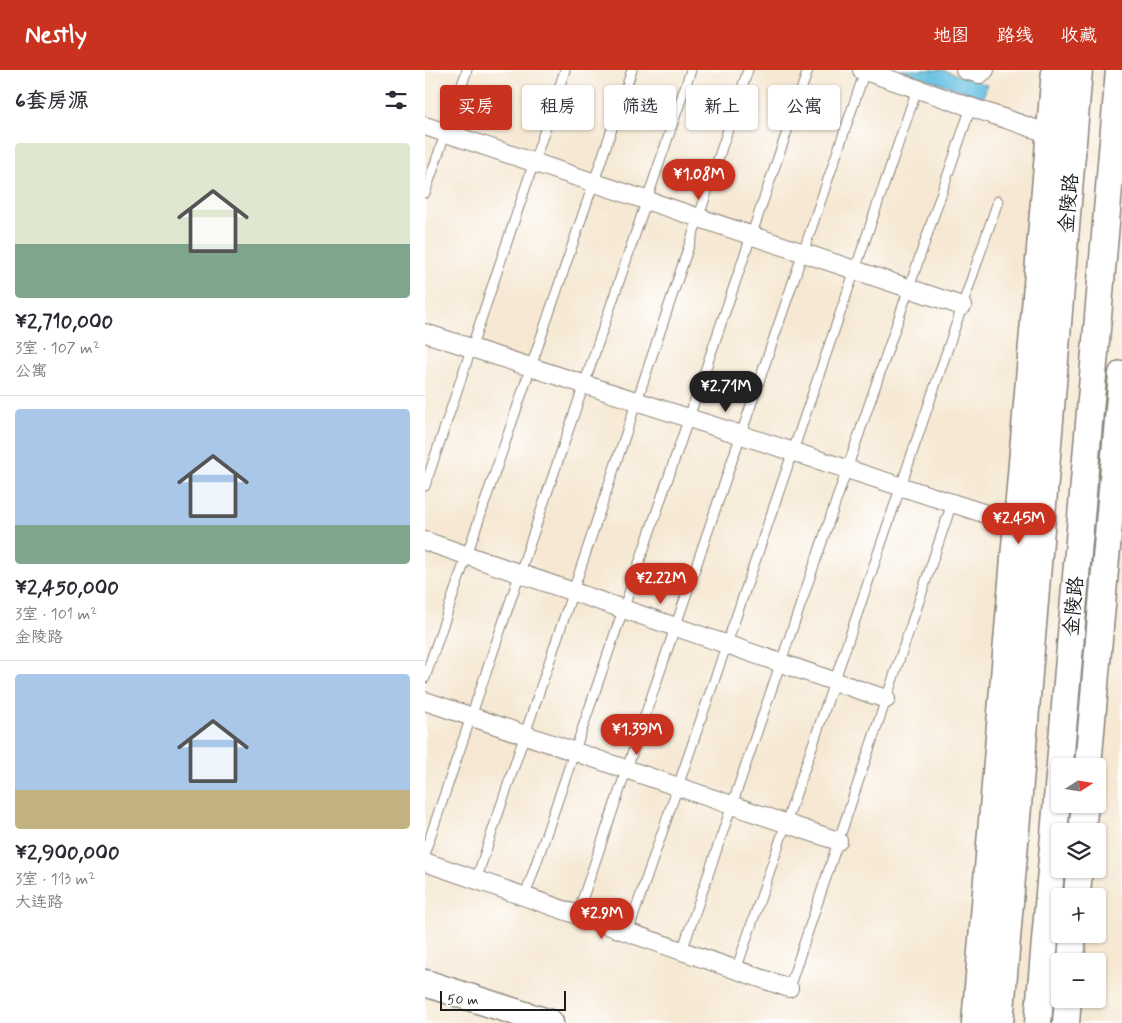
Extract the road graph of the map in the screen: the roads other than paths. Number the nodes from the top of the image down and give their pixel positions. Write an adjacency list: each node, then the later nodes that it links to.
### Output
1 (467, 70): 16 (lane)
2 (565, 70): 18 (lane)
3 (632, 70): 19 (lane)
4 (691, 70): 22 (lane)
5 (748, 70): 24 (lane)
6 (808, 70): 25 (lane)
7 (965, 70): 8 (street)
8 (985, 70)
9 (1055, 70): 17 (street)
10 (1079, 70): 78 (street, 金陵路)
11 (1119, 70): 21 (street, 金陵路)
12 (863, 71): 13 (street); 26 (lane)
13 (917, 89): 14 (street); 27 (lane)
14 (971, 107): 17 (street); 28 (lane)
15 (425, 126): 16 (street)
16 (445, 133): 18 (street); 20 (lane)
17 (1050, 134): 43 (street)
18 (533, 162): 19 (street); 31 (lane)
19 (593, 183): 22 (street); 32 (lane)
20 (425, 192)
21 (1115, 196): 79 (street, 金陵路)
22 (646, 200): 24 (street); 34 (lane)
23 (998, 201): 29 (lane)
24 (698, 218): 25 (street); 35 (lane)
25 (751, 236): 26 (street); 36 (lane)
26 (803, 253): 27 (street); 37 (lane)
27 (855, 270): 28 (street); 38 (lane)
28 (909, 288): 29 (street); 39 (lane)
29 (962, 306): 41 (lane)
30 (425, 333): 31 (street)
31 (471, 348): 32 (street); 40 (lane)
32 (531, 367): 34 (street); 45 (lane)
33 (1122, 374): 59 (street)
34 (584, 384): 35 (street); 46 (lane)
35 (637, 401): 36 (street); 47 (lane)
36 (689, 418): 37 (street); 48 (lane)
37 (741, 435): 38 (street); 49 (lane)
38 (793, 452): 39 (street); 50 (lane)
39 (847, 469): 41 (street); 51 (lane)
40 (425, 486)
41 (901, 486): 42 (street); 53 (lane)
42 (952, 503): 43 (street); 54 (lane)
43 (1017, 524): 77 (street)
44 (425, 541): 45 (street)
45 (467, 555): 46 (street); 52 (lane)
46 (519, 574): 47 (street); 56 (lane)
47 (573, 592): 48 (street); 57 (lane)
48 (623, 609): 49 (street); 58 (lane)
49 (676, 627): 50 (street); 60 (lane)
50 (727, 644): 51 (street); 61 (lane)
51 (781, 663): 53 (street); 62 (lane)
52 (425, 678)
53 (835, 681): 54 (street); 63 (lane)
54 (886, 699): 64 (lane)
55 (425, 701): 56 (street)
56 (471, 717): 57 (street); 65 (lane)
57 (525, 735): 58 (street); 67 (lane)
58 (574, 752): 60 (street); 68 (lane)
59 (1089, 758)
60 (627, 769): 61 (street); 69 (lane)
61 (678, 786): 62 (street); 70 (lane)
62 (732, 805): 63 (street); 71 (lane)
63 (786, 823): 64 (street); 72 (lane)
64 (839, 841): 74 (lane)
65 (425, 852)
66 (425, 862): 67 (street)
67 (476, 880): 68 (street)
68 (525, 896): 69 (street)
69 (577, 915): 70 (street)
70 (628, 932): 71 (street)
71 (683, 951): 72 (street)
72 (736, 970): 74 (street)
73 (425, 983): 76 (street)
74 (789, 988)
75 (1067, 1008): 80 (street)
76 (550, 1023)
77 (975, 1023)
78 (1000, 1023)
79 (1038, 1023)
80 (1066, 1023)

